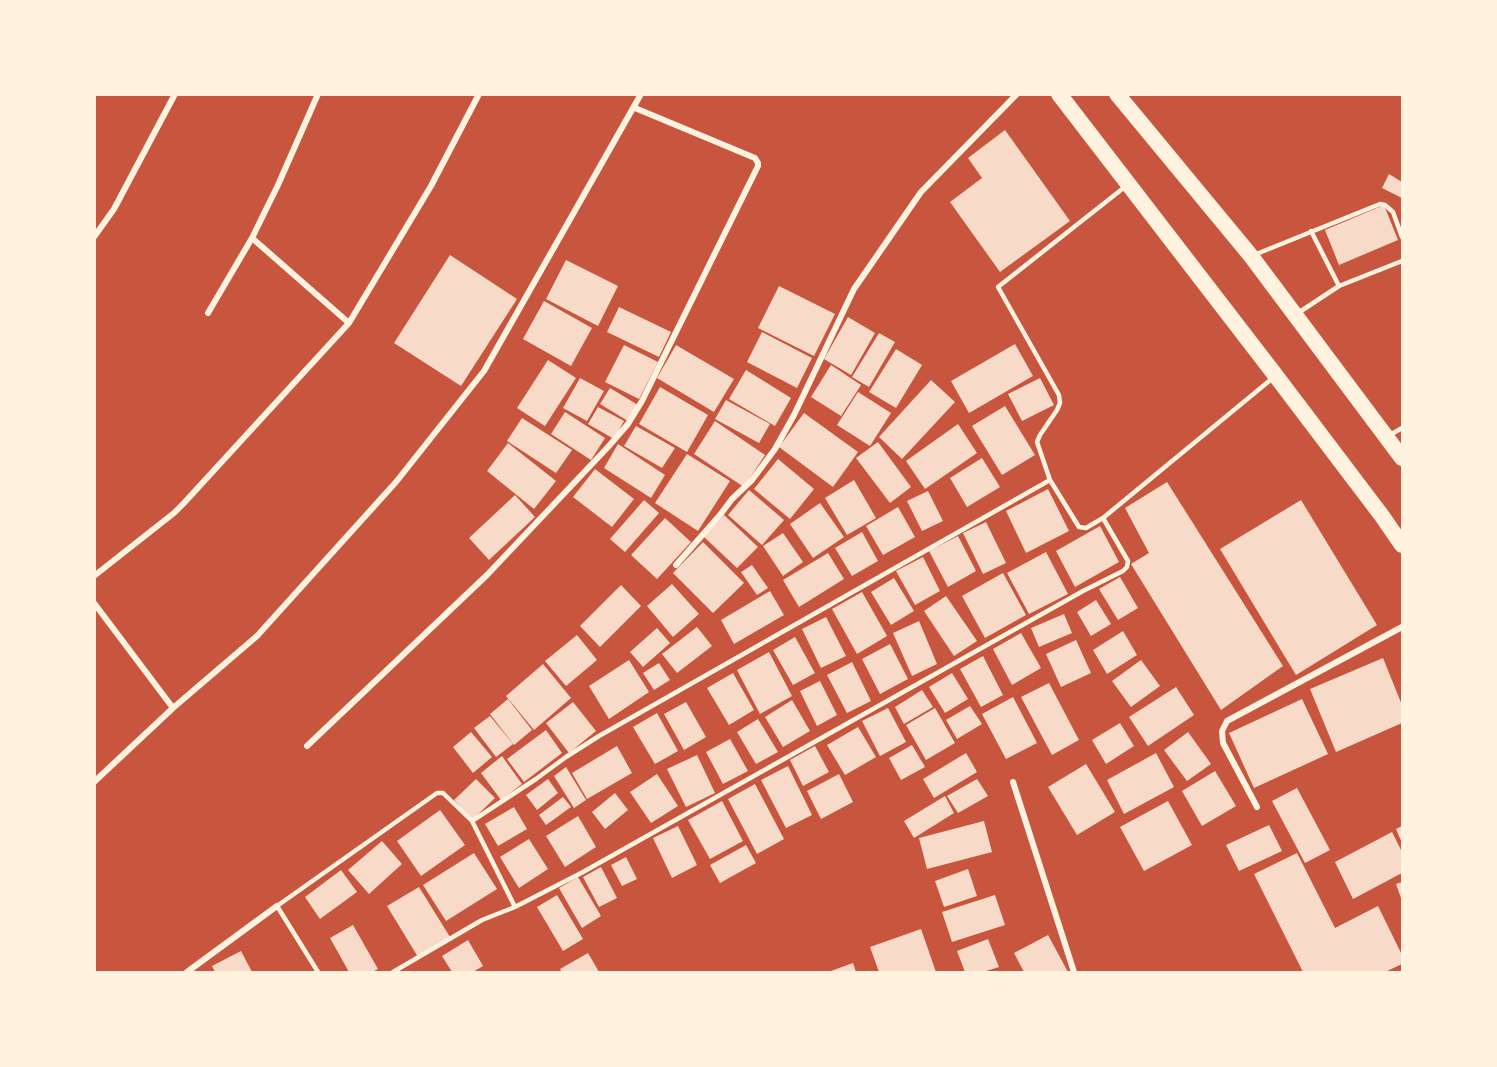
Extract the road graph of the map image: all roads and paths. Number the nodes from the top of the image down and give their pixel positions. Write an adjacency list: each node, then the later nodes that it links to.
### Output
1 (176, 94): 11 (street)
2 (318, 94): 13 (street)
3 (478, 94): 19 (street)
4 (641, 94): 8 (street)
5 (1017, 94): 27 (street)
6 (1059, 94): 9 (highway)
7 (1117, 94): 14 (highway)
8 (635, 108): 31 (street); 32 (street)
9 (1128, 184): 20 (highway); 24 (lane)
10 (1311, 231): 12 (lane); 14 (lane); 16 (lane)
11 (94, 237)
12 (1402, 237)
13 (252, 238): 17 (street); 19 (street)
14 (1251, 256): 18 (highway)
15 (1402, 261): 16 (lane)
16 (1339, 286): 18 (lane)
17 (208, 313)
18 (1296, 315): 22 (highway)
19 (349, 323): 28 (street)
20 (1276, 376): 25 (lane); 26 (highway)
21 (1402, 428): 22 (lane)
22 (1388, 436): 23 (highway)
23 (1402, 458)
24 (1050, 480): 25 (lane); 36 (lane)
25 (1103, 518): 38 (lane)
26 (1402, 545)
27 (676, 565)
28 (94, 576)
29 (95, 606): 31 (street)
30 (1402, 627): 35 (street)
31 (173, 708): 33 (street)
32 (307, 746)
33 (94, 782)
34 (1013, 782): 42 (street)
35 (1257, 807)
36 (472, 821): 37 (lane); 38 (lane)
37 (277, 906): 39 (street); 40 (lane)
38 (515, 907): 41 (lane)
39 (187, 972)
40 (318, 972)
41 (393, 972)
42 (1074, 972)

